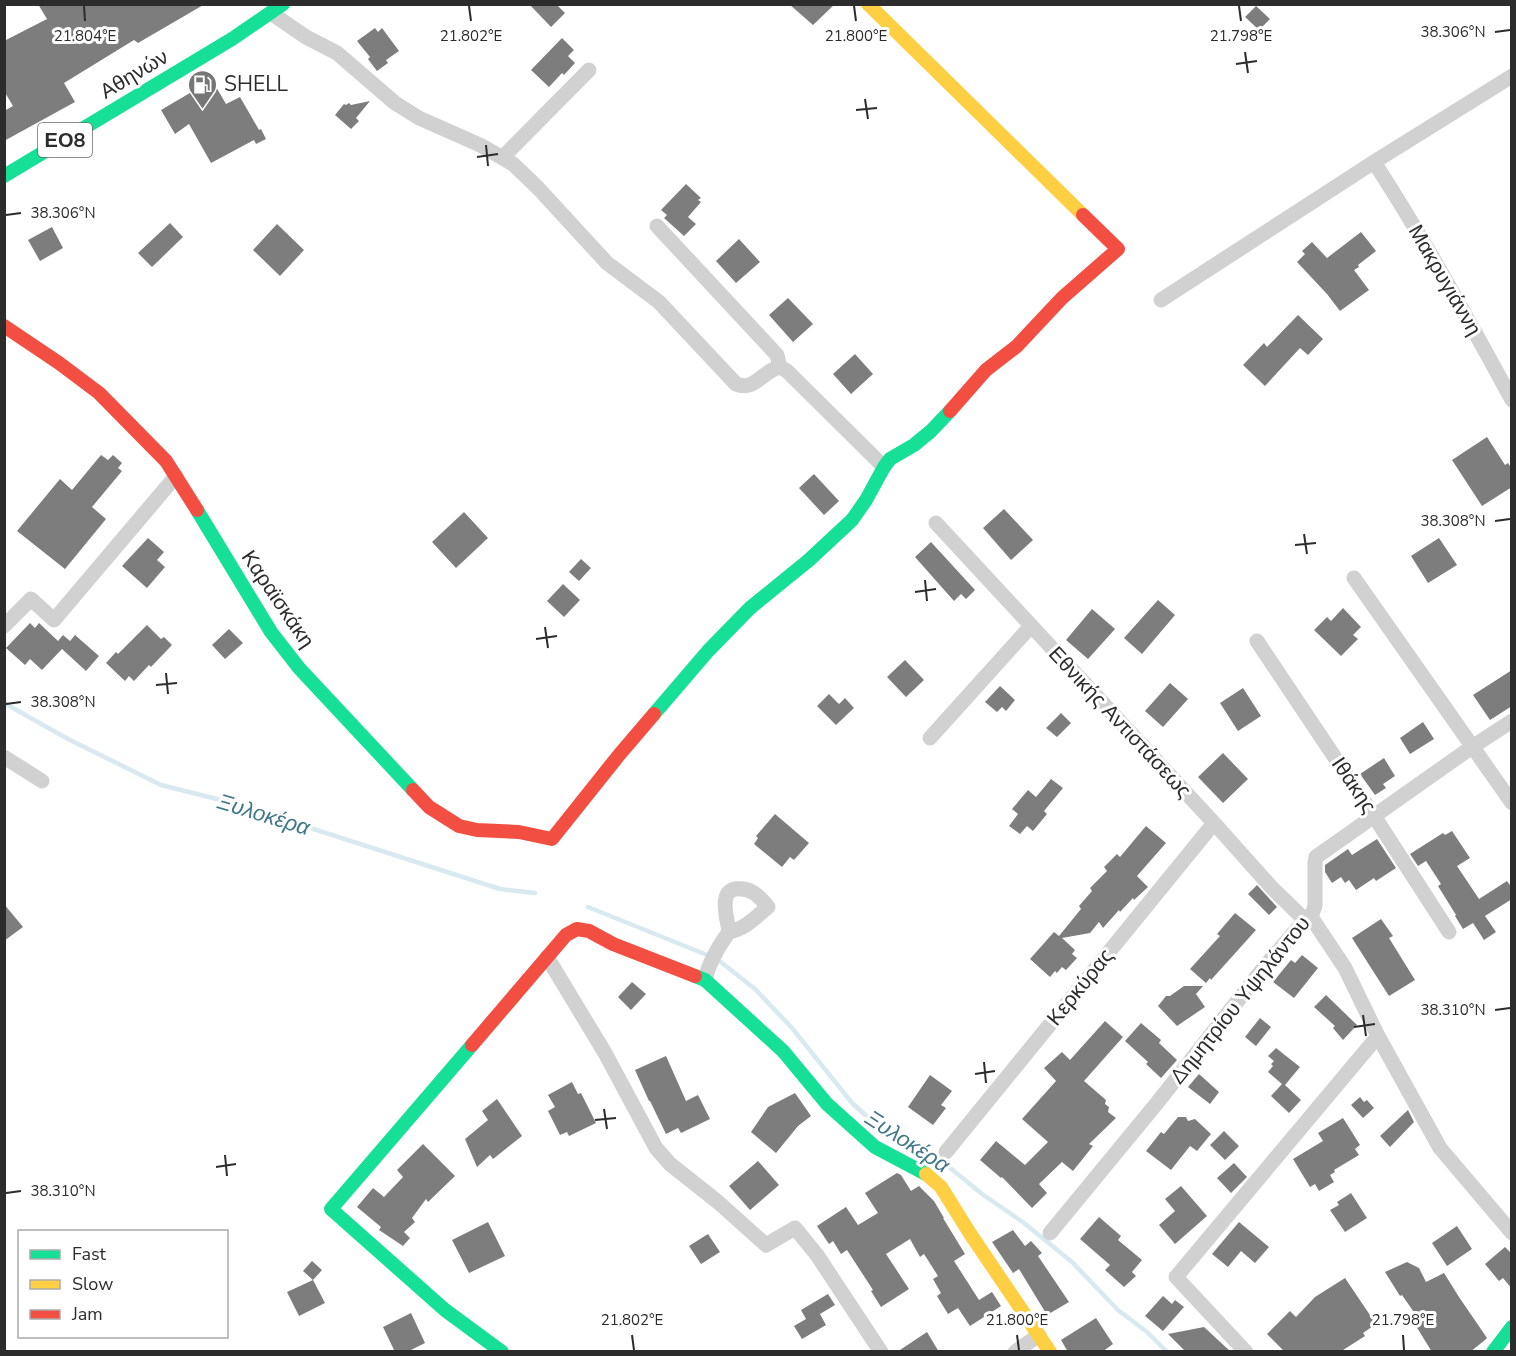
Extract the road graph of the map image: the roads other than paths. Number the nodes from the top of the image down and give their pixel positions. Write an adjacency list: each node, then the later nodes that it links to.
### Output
1 (868, 4): 13 (street)
2 (277, 9): 5 (street); 7 (street, Αθηνών / ΕΟ8)
3 (589, 70): 5 (street)
4 (1512, 76): 6 (street)
5 (503, 157): 11 (street)
6 (1374, 162): 9 (street); 12 (street, Μακρυγιάννη)
7 (4, 176)
8 (657, 225): 11 (street)
9 (1161, 300)
10 (4, 326): 14 (street, Καραϊσκάκη)
11 (780, 367): 13 (street)
12 (1512, 400)
13 (884, 467): 14 (street, Καραϊσκάκη)
14 (176, 476): 17 (street)
15 (936, 523): 18 (street, Εθνικής Αντιστάσεως)
16 (1354, 578): 22 (street)
17 (4, 626)
18 (1030, 626): 21 (street); 27 (street, Εθνικής Αντιστάσεως)
19 (1257, 641): 26 (street, Ιθάκης)
20 (1512, 721): 22 (street, Δημητρίου Υψηλάντου)
21 (930, 738)
22 (1472, 747): 25 (street); 26 (street, Δημητρίου Υψηλάντου)
23 (4, 757): 24 (street)
24 (42, 781)
25 (1512, 803)
26 (1374, 816): 28 (street, Δημητρίου Υψηλάντου); 30 (street, Ιθάκης)
27 (1214, 823): 28 (street, Εθνικής Αντιστάσεως); 34 (street, Κερκύρας)
28 (1308, 918): 33 (street, Εθνικής Αντιστάσεως); 35 (street, Δημητρίου Υψηλάντου)
29 (729, 932): 32 (street)
30 (1449, 932)
31 (547, 957): 32 (street); 39 (street); 40 (street)
32 (705, 980): 38 (street)
33 (1378, 1036): 36 (street, Εθνικής Αντιστάσεως); 43 (street)
34 (946, 1152)
35 (1050, 1233)
36 (1512, 1233)
37 (1512, 1327): 44 (street)
38 (1040, 1335): 41 (street); 42 (street)
39 (502, 1352)
40 (881, 1352)
41 (1015, 1352)
42 (1050, 1352)
43 (1246, 1352)
44 (1493, 1352)

